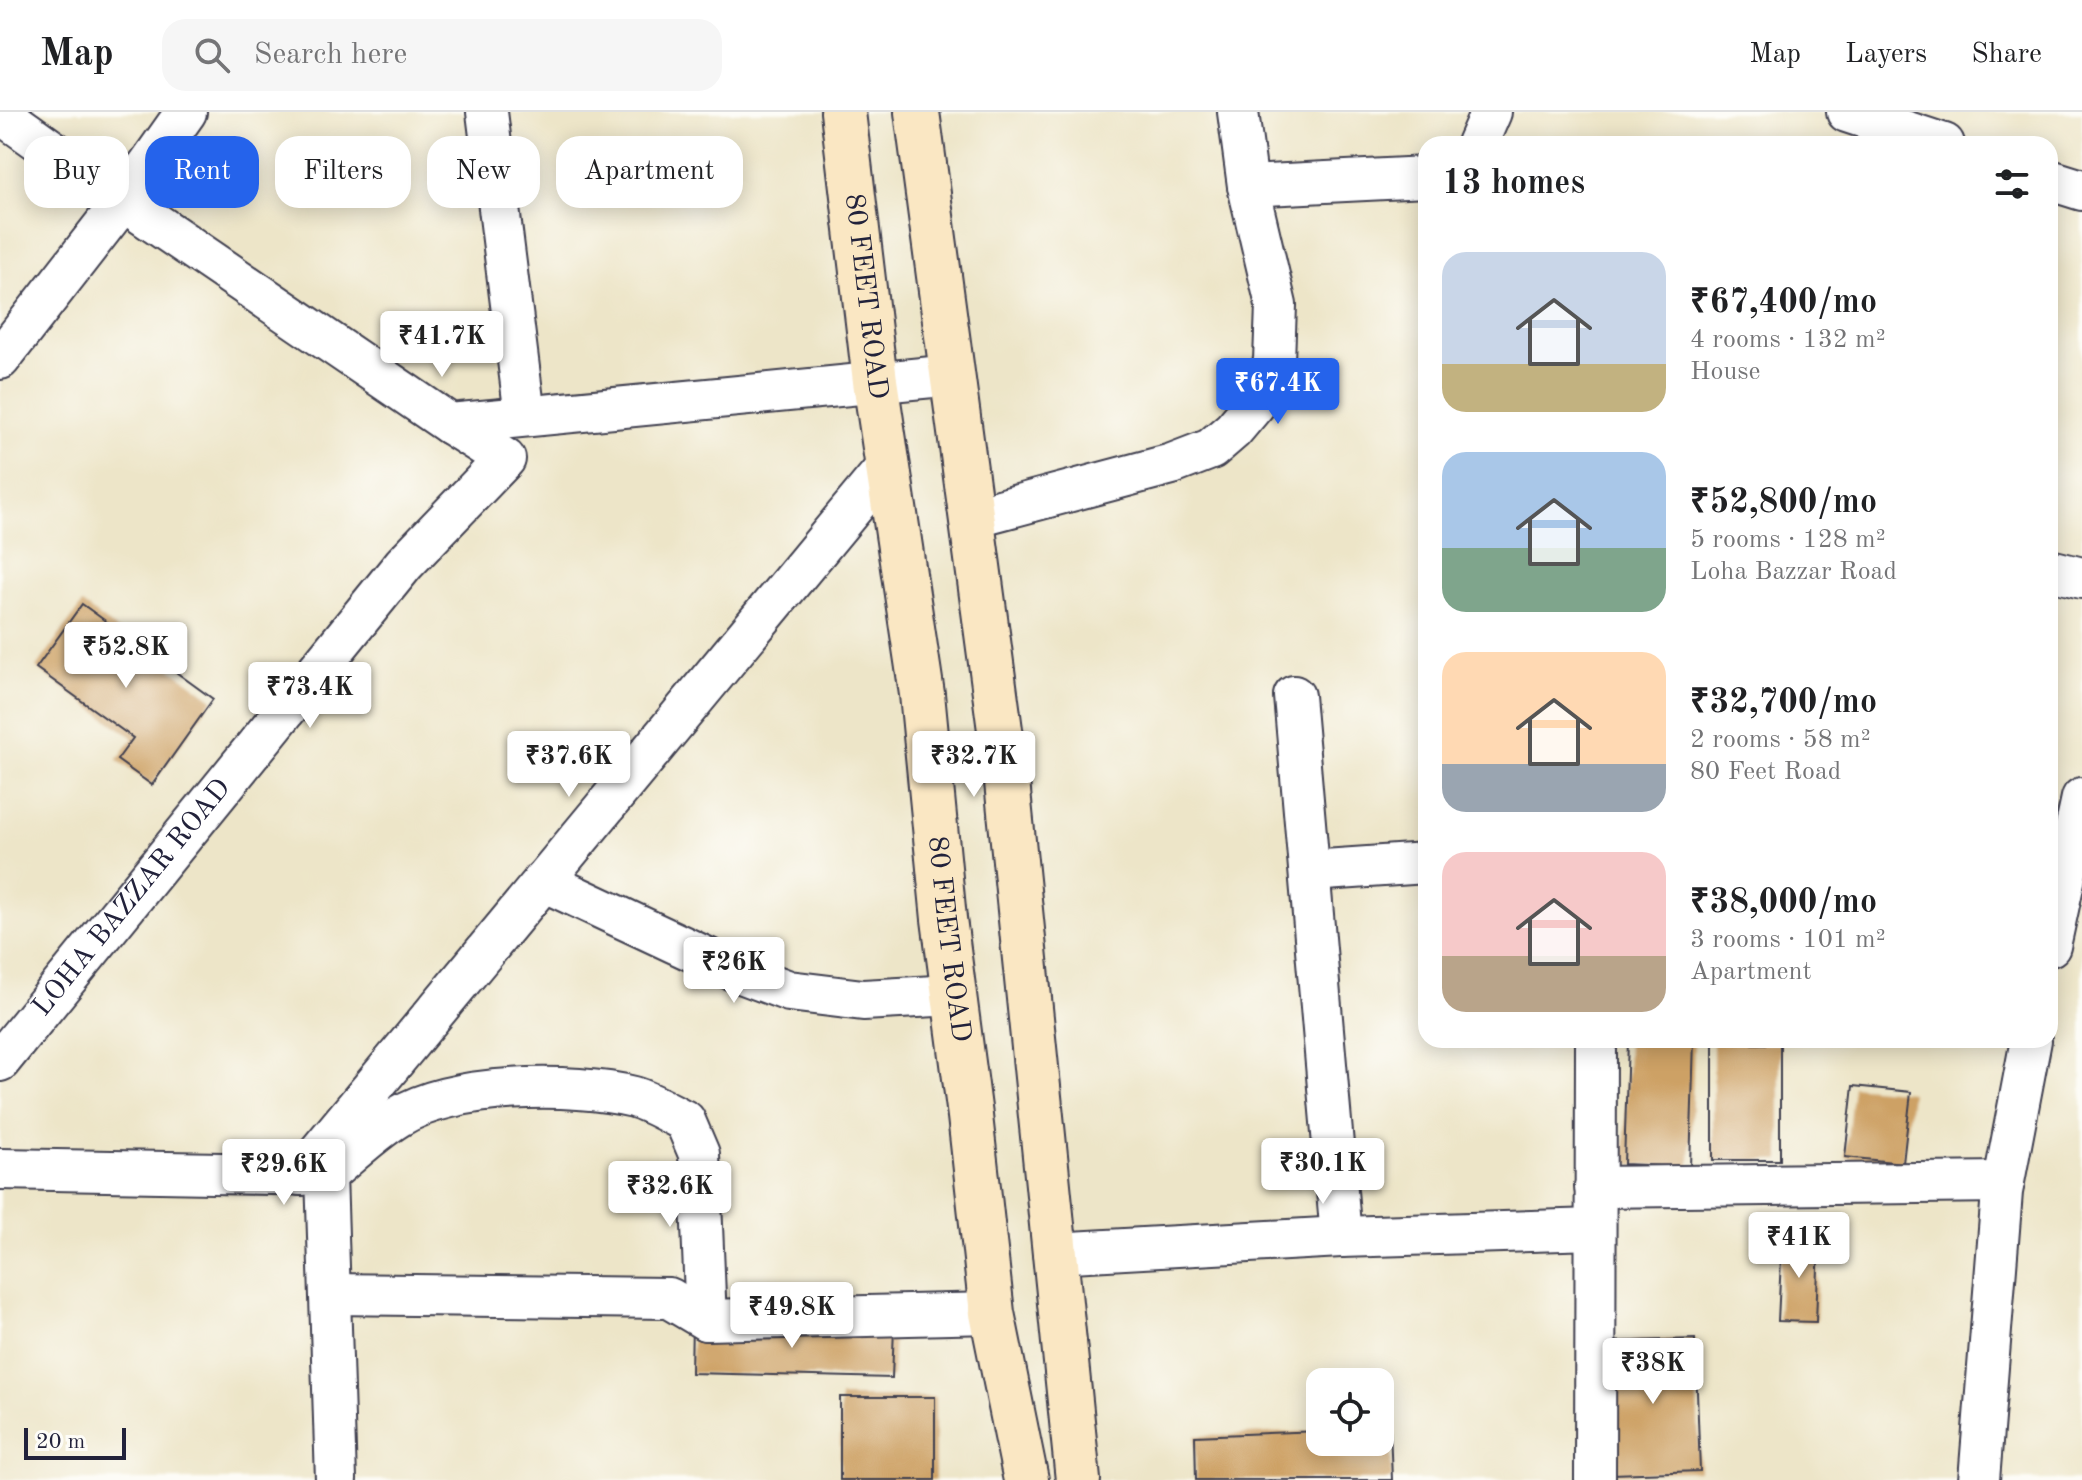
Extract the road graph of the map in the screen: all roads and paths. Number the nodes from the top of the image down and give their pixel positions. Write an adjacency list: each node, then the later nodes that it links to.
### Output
1 (186, 112): 16 (street)
2 (487, 112): 22 (street)
3 (843, 112): 21 (main road, 80 FEET ROAD)
4 (917, 112): 20 (main road)
5 (1238, 112): 14 (street)
6 (1491, 112): 10 (street)
7 (0, 113): 9 (street)
8 (1864, 122): 11 (street)
9 (32, 136)
10 (1480, 136)
11 (1915, 136)
12 (1418, 177): 14 (street)
13 (2058, 182): 15 (street)
14 (1248, 186): 25 (street)
15 (2082, 190)
16 (129, 193)
17 (129, 205): 23 (street)
18 (118, 208): 19 (street)
19 (0, 359)
20 (953, 375): 21 (street); 25 (main road)
21 (875, 381): 22 (street); 24 (main road, 80 FEET ROAD)
22 (525, 416): 23 (street)
23 (450, 424): 38 (street, LOHA BAZZAR ROAD)
24 (888, 465): 32 (street); 35 (main road, 80 FEET ROAD)
25 (973, 517): 45 (main road)
26 (2058, 572): 27 (street)
27 (2082, 578)
28 (1294, 696): 31 (street)
29 (2082, 798): 33 (street)
30 (1418, 864): 31 (street)
31 (1310, 871): 44 (street)
32 (543, 881): 35 (street); 40 (street)
33 (2063, 894): 34 (street)
34 (2058, 914)
35 (954, 995): 47 (main road, 80 FEET ROAD)
36 (1596, 1048): 42 (street)
37 (2029, 1048): 41 (street)
38 (0, 1061)
39 (0, 1169): 40 (street)
40 (313, 1175): 46 (street); 48 (street)
41 (2004, 1182): 42 (street); 53 (street)
42 (1595, 1187): 43 (street)
43 (1595, 1229): 44 (street); 52 (street)
44 (1341, 1237): 45 (street)
45 (1053, 1253): 51 (main road)
46 (330, 1294): 48 (street); 49 (street)
47 (992, 1313): 48 (street); 50 (main road, 80 FEET ROAD)
48 (706, 1320)
49 (336, 1480)
50 (1026, 1480)
51 (1078, 1480)
52 (1595, 1480)
53 (1979, 1480)

